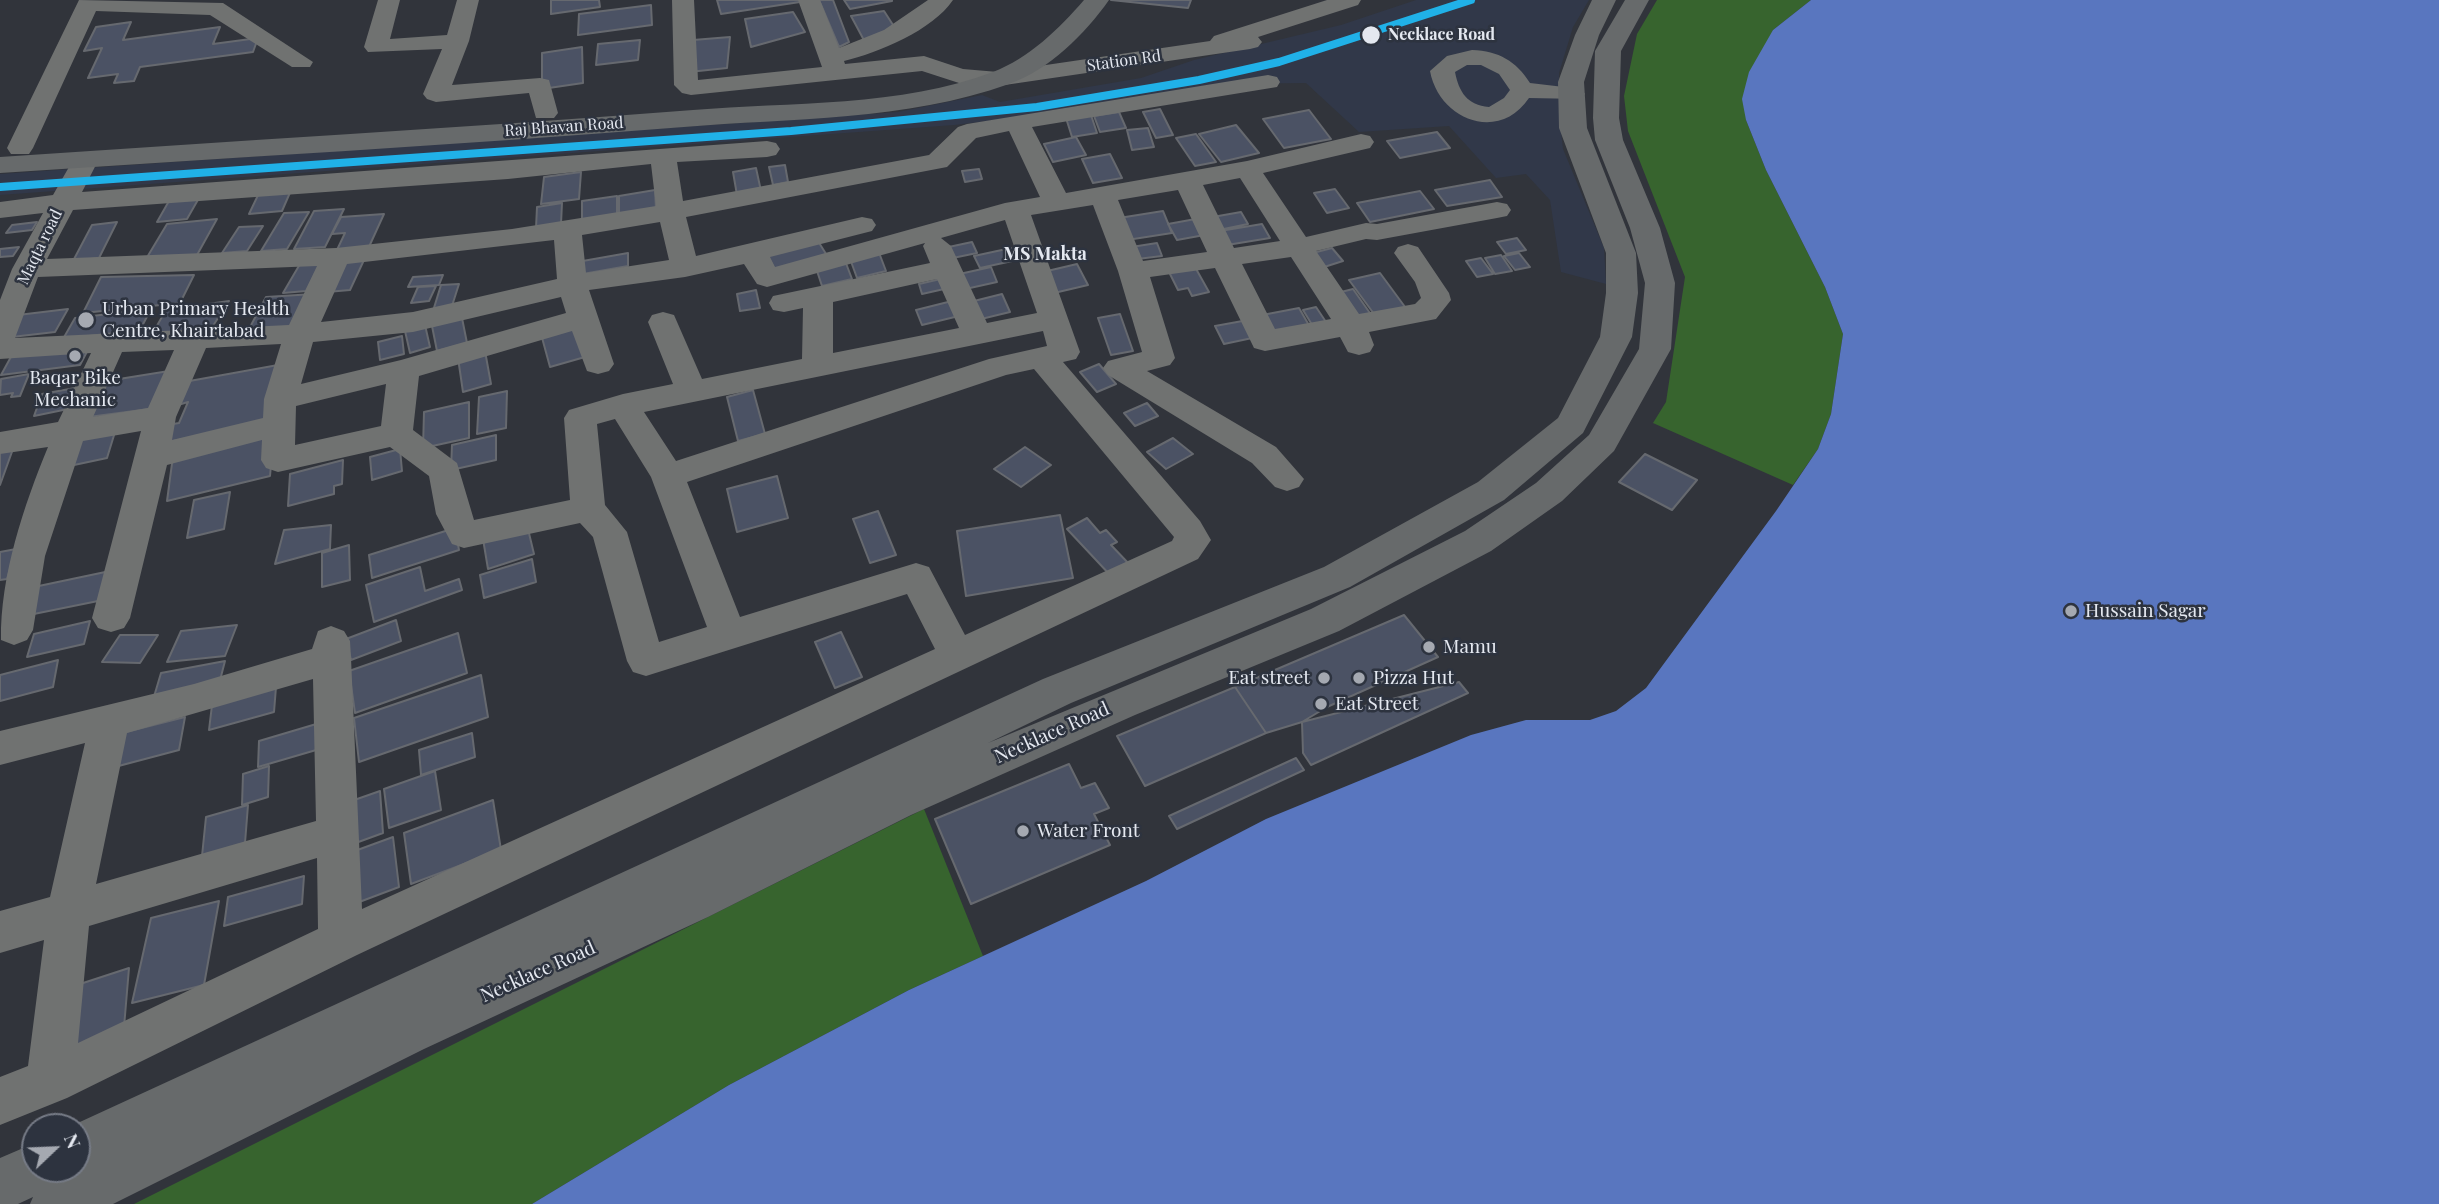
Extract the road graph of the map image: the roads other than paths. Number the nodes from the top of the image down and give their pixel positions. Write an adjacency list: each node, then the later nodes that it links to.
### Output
1 (389, 0): 14 (street)
2 (468, 0): 14 (street)
3 (683, 0): 16 (street)
4 (809, 0): 16 (street)
5 (942, 0): 16 (street)
6 (1073, 0): 17 (main road, Raj Bhavan Road)
7 (1097, 0): 18 (main road, Raj Bhavan Road)
8 (1290, 0): 13 (street)
9 (1350, 0): 13 (street)
10 (1604, 0): 22 (main road, Necklace Road)
11 (1637, 0): 95 (main road, Necklace Road)
12 (89, 2): 15 (street); 28 (street)
13 (1262, 20): 18 (street, Station Rd)
14 (457, 41): 21 (street)
15 (301, 62)
16 (833, 64): 17 (street, Station Rd)
17 (959, 76): 18 (street, Station Rd); 23 (main road, Raj Bhavan Road)
18 (998, 79): 30 (main road, Raj Bhavan Road)
19 (1268, 82): 25 (street)
20 (1522, 90): 22 (street)
21 (436, 94): 23 (street); 24 (street)
22 (1572, 94): 92 (main road, Necklace Road)
23 (545, 113): 24 (main road, Raj Bhavan Road)
24 (422, 122): 28 (main road, Raj Bhavan Road)
25 (1017, 122): 35 (street); 39 (street)
26 (1362, 142): 31 (street)
27 (767, 149): 29 (street)
28 (7, 154): 30 (main road, Raj Bhavan Road)
29 (663, 155): 34 (street); 39 (street)
30 (86, 159): 34 (street, Maqta road)
31 (1247, 169): 32 (street); 43 (street)
32 (1186, 179): 33 (street); 46 (street)
33 (1103, 196): 35 (street); 51 (street)
34 (63, 202): 38 (street); 50 (street, Maqta road)
35 (1057, 203): 36 (street)
36 (1015, 209): 42 (street); 56 (street)
37 (1497, 210): 43 (street)
38 (0, 211)
39 (671, 212): 41 (street); 48 (street)
40 (862, 225): 44 (street)
41 (567, 229): 47 (street); 52 (street)
42 (931, 233): 44 (street); 49 (street)
43 (1298, 247): 46 (street); 62 (street)
44 (753, 253): 48 (street)
45 (1408, 253): 62 (street)
46 (1223, 256): 51 (street); 62 (street)
47 (336, 257): 50 (street); 59 (street)
48 (684, 268): 52 (street)
49 (947, 268): 53 (street); 58 (street)
50 (27, 269): 60 (street, Maqta road)
51 (1133, 271): 78 (street)
52 (572, 285): 55 (street); 59 (street)
53 (818, 296): 54 (street); 67 (street)
54 (784, 303)
55 (583, 318): 66 (street); 68 (street)
56 (1054, 319): 58 (street); 65 (street)
57 (663, 322): 69 (street)
58 (976, 333): 67 (street)
59 (300, 334): 61 (street); 71 (street)
60 (0, 338)
61 (195, 338): 63 (street); 72 (street)
62 (1356, 338)
63 (112, 341): 64 (street); 73 (street)
64 (0, 349)
65 (1041, 357): 77 (street); 83 (street)
66 (598, 364)
67 (817, 368): 69 (street)
68 (404, 370): 71 (street); 74 (street)
69 (691, 390): 70 (street)
70 (623, 405): 77 (street); 79 (street)
71 (280, 412): 74 (street); 76 (street)
72 (160, 417): 73 (street); 76 (street)
73 (69, 430): 75 (street); 81 (street)
74 (396, 434): 79 (street)
75 (0, 443)
76 (152, 457): 80 (street)
77 (668, 475): 82 (street)
78 (1287, 479)
79 (588, 509): 82 (street)
80 (111, 618)
81 (14, 630)
82 (728, 634): 83 (street)
83 (956, 653): 89 (street)
84 (110, 721): 85 (street); 86 (street); 87 (street)
85 (0, 748)
86 (335, 834): 87 (street); 89 (street)
87 (69, 911): 88 (street); 90 (street)
88 (0, 932)
89 (341, 940): 90 (street)
90 (50, 1082): 91 (street)
91 (0, 1101)
92 (91, 1143)
93 (21, 1176): 94 (main road)
94 (0, 1185)
95 (57, 1204)

